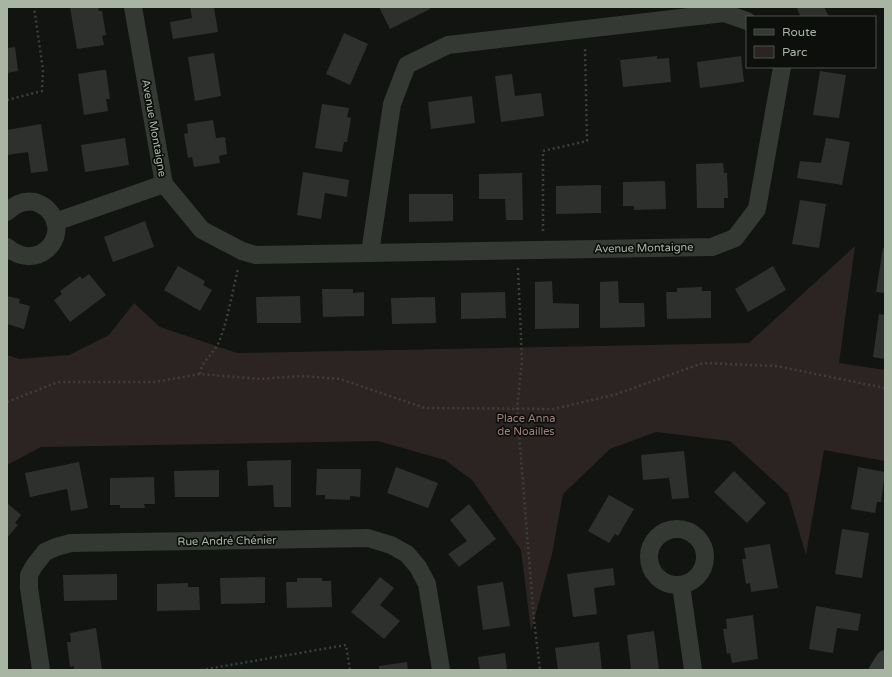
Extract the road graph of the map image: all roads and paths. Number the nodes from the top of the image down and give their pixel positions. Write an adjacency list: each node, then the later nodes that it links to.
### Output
1 (34, 7): 6 (path)
2 (133, 7): 7 (street, Avenue Montaigne)
3 (746, 21): 4 (street)
4 (585, 29): 12 (path); 14 (street)
5 (782, 68): 12 (street, Avenue Montaigne)
6 (7, 100)
7 (164, 184): 9 (street); 13 (street, Avenue Montaigne)
8 (7, 212): 9 (street)
9 (55, 222): 10 (street)
10 (7, 247)
11 (517, 250): 12 (street, Avenue Montaigne); 14 (street, Avenue Montaigne); 18 (path)
12 (543, 250)
13 (242, 251): 14 (street, Avenue Montaigne); 15 (path)
14 (370, 253)
15 (200, 374): 17 (path); 18 (path)
16 (885, 388): 18 (path)
17 (7, 402)
18 (517, 409): 25 (path)
19 (681, 584): 26 (street)
20 (885, 659): 27 (street)
21 (41, 670): 24 (street, Rue André Chénier)
22 (201, 670): 23 (path)
23 (350, 670)
24 (441, 670)
25 (540, 670)
26 (692, 670)
27 (878, 670)

